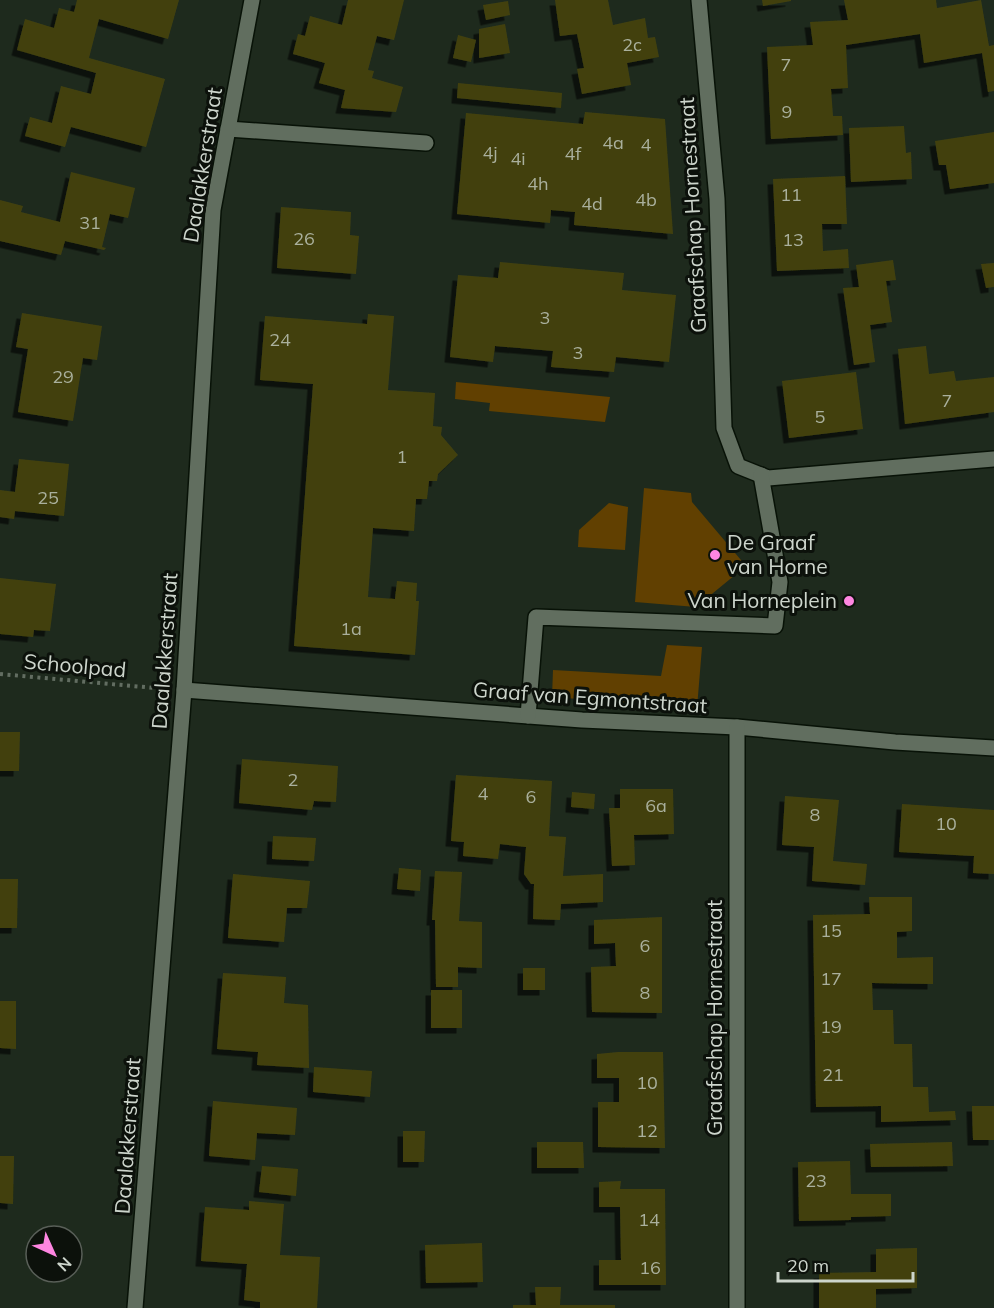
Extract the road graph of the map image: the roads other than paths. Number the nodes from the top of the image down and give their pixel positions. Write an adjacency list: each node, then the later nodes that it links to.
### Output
1 (252, 0): 3 (street, Daalakkerstraat)
2 (699, 0): 6 (street, Graafschap Hornestraat)
3 (228, 129): 4 (street); 7 (street, Daalakkerstraat)
4 (426, 143)
5 (994, 459): 6 (street)
6 (760, 475): 8 (street)
7 (184, 690): 8 (street, Graaf van Egmontstraat); 11 (street, Daalakkerstraat)
8 (528, 716): 9 (street, Graaf van Egmontstraat)
9 (737, 728): 10 (street, Graaf van Egmontstraat); 12 (street, Graafschap Hornestraat)
10 (994, 748)
11 (135, 1308)
12 (737, 1308)

